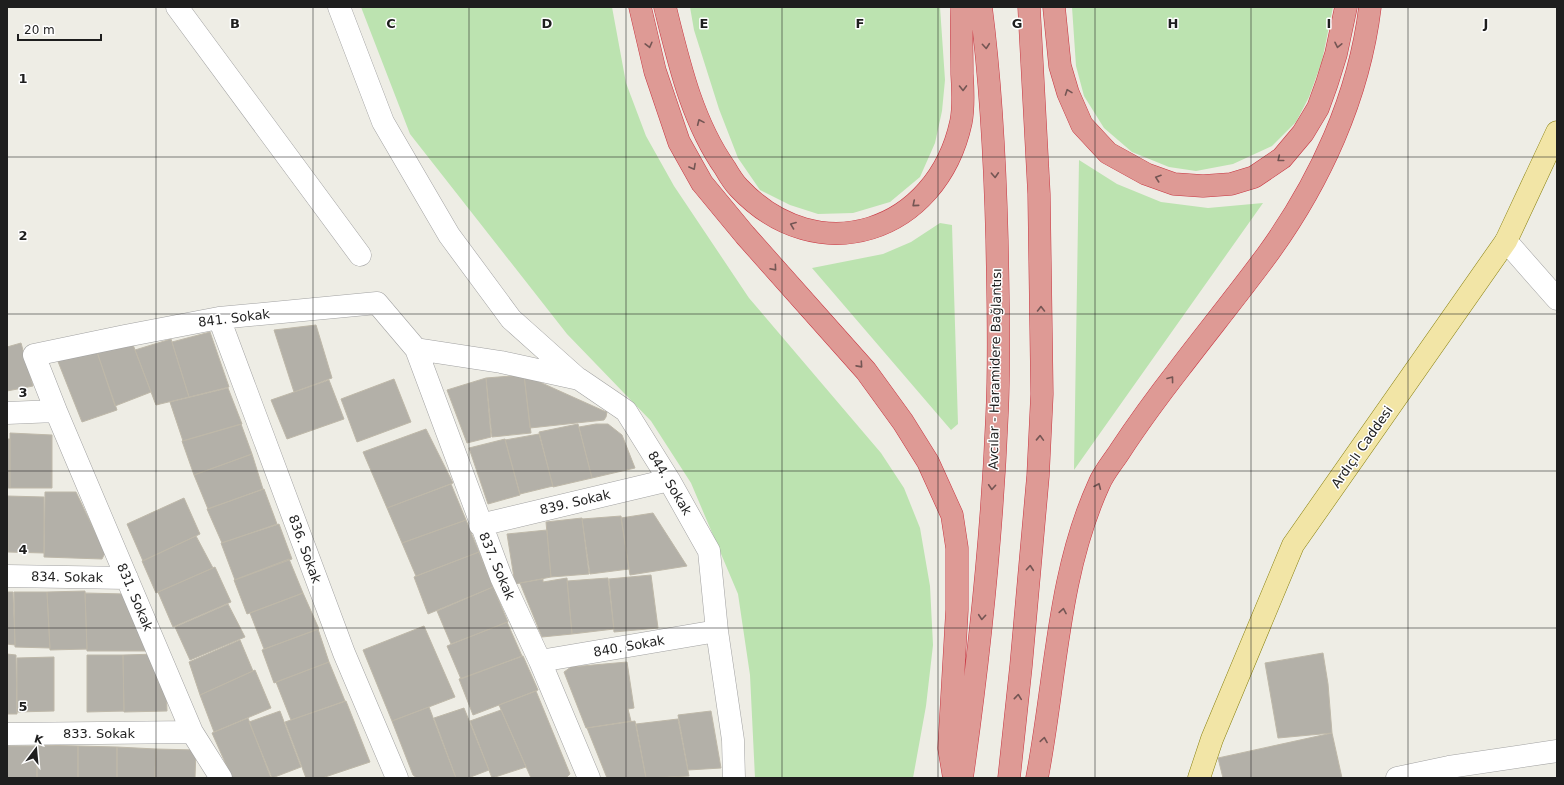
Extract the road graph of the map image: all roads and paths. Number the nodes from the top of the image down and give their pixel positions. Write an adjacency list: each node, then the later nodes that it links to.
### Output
1 (177, 7): 13 (street)
2 (339, 7): 18 (street)
3 (640, 7): 35 (highway, one-way to 35)
4 (665, 7): 5 (highway, one-way to 4)
5 (962, 7)
6 (982, 7): 36 (highway, Avcılar - Haramidere Bağlantısı, one-way to 36)
7 (1029, 7): 37 (highway, one-way to 7)
8 (1054, 7): 9 (highway, one-way to 8)
9 (1346, 7)
10 (1370, 7): 38 (highway, one-way to 10)
11 (1557, 132): 12 (main road, Ardıçlı Caddesi)
12 (1506, 241): 14 (street); 39 (main road, Ardıçlı Caddesi)
13 (360, 255)
14 (1557, 299)
15 (219, 318): 16 (street, 841. Sokak); 17 (street, 841. Sokak); 32 (street, 836. Sokak)
16 (416, 349): 18 (street, 844. Sokak); 22 (street, 837. Sokak)
17 (34, 355): 19 (street, 831. Sokak)
18 (579, 379): 21 (street, 844. Sokak)
19 (56, 411): 20 (street); 24 (street, 831. Sokak)
20 (7, 413)
21 (669, 480): 22 (street, 839. Sokak); 25 (street, 844. Sokak)
22 (480, 525): 26 (street, 837. Sokak)
23 (7, 576): 24 (street, 834. Sokak)
24 (127, 578): 27 (street, 831. Sokak)
25 (717, 631): 26 (street, 840. Sokak); 34 (street, 844. Sokak)
26 (540, 661): 33 (street, 837. Sokak)
27 (192, 732): 28 (street, 833. Sokak); 31 (street, 831. Sokak)
28 (7, 734)
29 (1557, 751): 30 (street)
30 (1467, 764): 40 (street); 41 (street)
31 (221, 778)
32 (398, 778)
33 (589, 778)
34 (734, 778)
35 (954, 778)
36 (962, 778)
37 (1009, 778)
38 (1037, 778)
39 (1199, 778)
40 (1397, 778)
41 (1483, 778)

